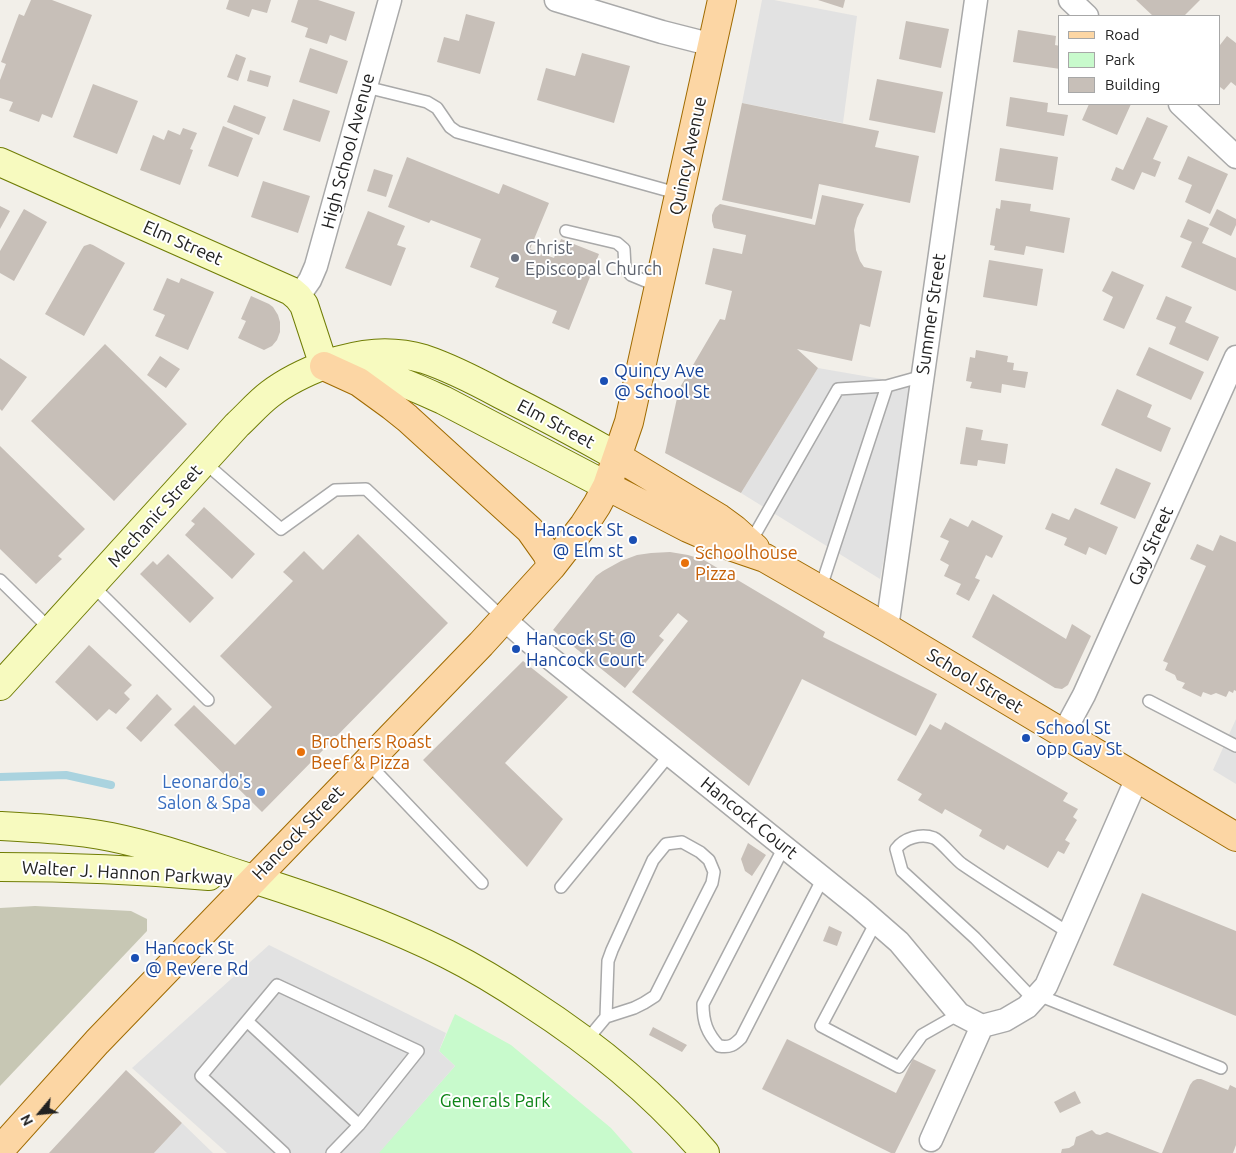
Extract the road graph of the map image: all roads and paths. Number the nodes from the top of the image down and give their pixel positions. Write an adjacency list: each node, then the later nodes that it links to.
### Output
1 (556, 0): 7 (street)
2 (722, 0): 7 (main road, Quincy Avenue)
3 (976, 0): 18 (street, Summer Street)
4 (1070, 0): 6 (street)
5 (385, 2): 8 (street, High School Avenue)
6 (1086, 15)
7 (713, 45): 12 (main road, Quincy Avenue)
8 (366, 87): 12 (lane); 15 (street, High School Avenue)
9 (1181, 105): 10 (street)
10 (1236, 157)
11 (0, 162): 15 (street, Elm Street)
12 (680, 194): 14 (main road, Quincy Avenue)
13 (566, 231): 14 (lane)
14 (660, 286): 20 (main road, Quincy Avenue)
15 (298, 297): 17 (street)
16 (1236, 357): 34 (street, Gay Street)
17 (324, 366): 20 (street, Elm Street); 21 (street, Mechanic Street); 22 (street, Elm Street); 24 (main road)
18 (923, 376): 19 (lane); 29 (street, Summer Street)
19 (887, 386): 23 (lane); 27 (lane)
20 (618, 457): 22 (main road, Quincy Avenue); 23 (main road, School Street)
21 (204, 462): 26 (street, Mechanic Street); 28 (lane)
22 (607, 486): 23 (main road, School Street); 24 (main road, Hancock Street)
23 (758, 550): 27 (main road, School Street)
24 (552, 566): 28 (main road, Hancock Street)
25 (0, 580): 30 (lane)
26 (92, 585): 30 (street, Mechanic Street); 32 (lane)
27 (820, 590): 29 (main road, School Street)
28 (504, 619): 36 (street, Hancock Court); 37 (main road, Hancock Street)
29 (887, 628): 34 (main road, School Street)
30 (51, 630): 31 (street, Mechanic Street)
31 (0, 686)
32 (208, 700)
33 (1149, 701): 35 (lane)
34 (1063, 734): 38 (main road, School Street)
35 (1236, 746)
36 (670, 754): 41 (street, Hancock Court); 46 (lane)
37 (367, 762): 44 (main road, Hancock Street); 45 (lane)
38 (1137, 778): 40 (main road, School Street); 48 (street)
39 (0, 826): 44 (street, Walter J. Hannon Parkway)
40 (1236, 837)
41 (784, 847): 43 (street, Hancock Court); 43 (lane)
42 (0, 868): 44 (street, Walter J. Hannon Parkway)
43 (823, 878): 47 (street, Hancock Court)
44 (253, 879): 54 (street, Walter J. Hannon Parkway); 58 (main road, Hancock Street)
45 (482, 883)
46 (561, 887)
47 (876, 922): 50 (street, Hancock Court); 50 (lane)
48 (1069, 934): 49 (street); 49 (lane)
49 (1036, 997): 53 (street); 55 (lane)
50 (959, 1014): 53 (street, Hancock Court)
51 (606, 1016): 51 (lane); 54 (lane)
52 (247, 1021): 56 (lane); 56 (lane); 59 (lane)
53 (982, 1026): 57 (street)
54 (586, 1041): 61 (street, Walter J. Hannon Parkway)
55 (1221, 1068)
56 (359, 1125): 60 (lane)
57 (931, 1140)
58 (0, 1150)
59 (284, 1153)
60 (332, 1153)
61 (705, 1153)

